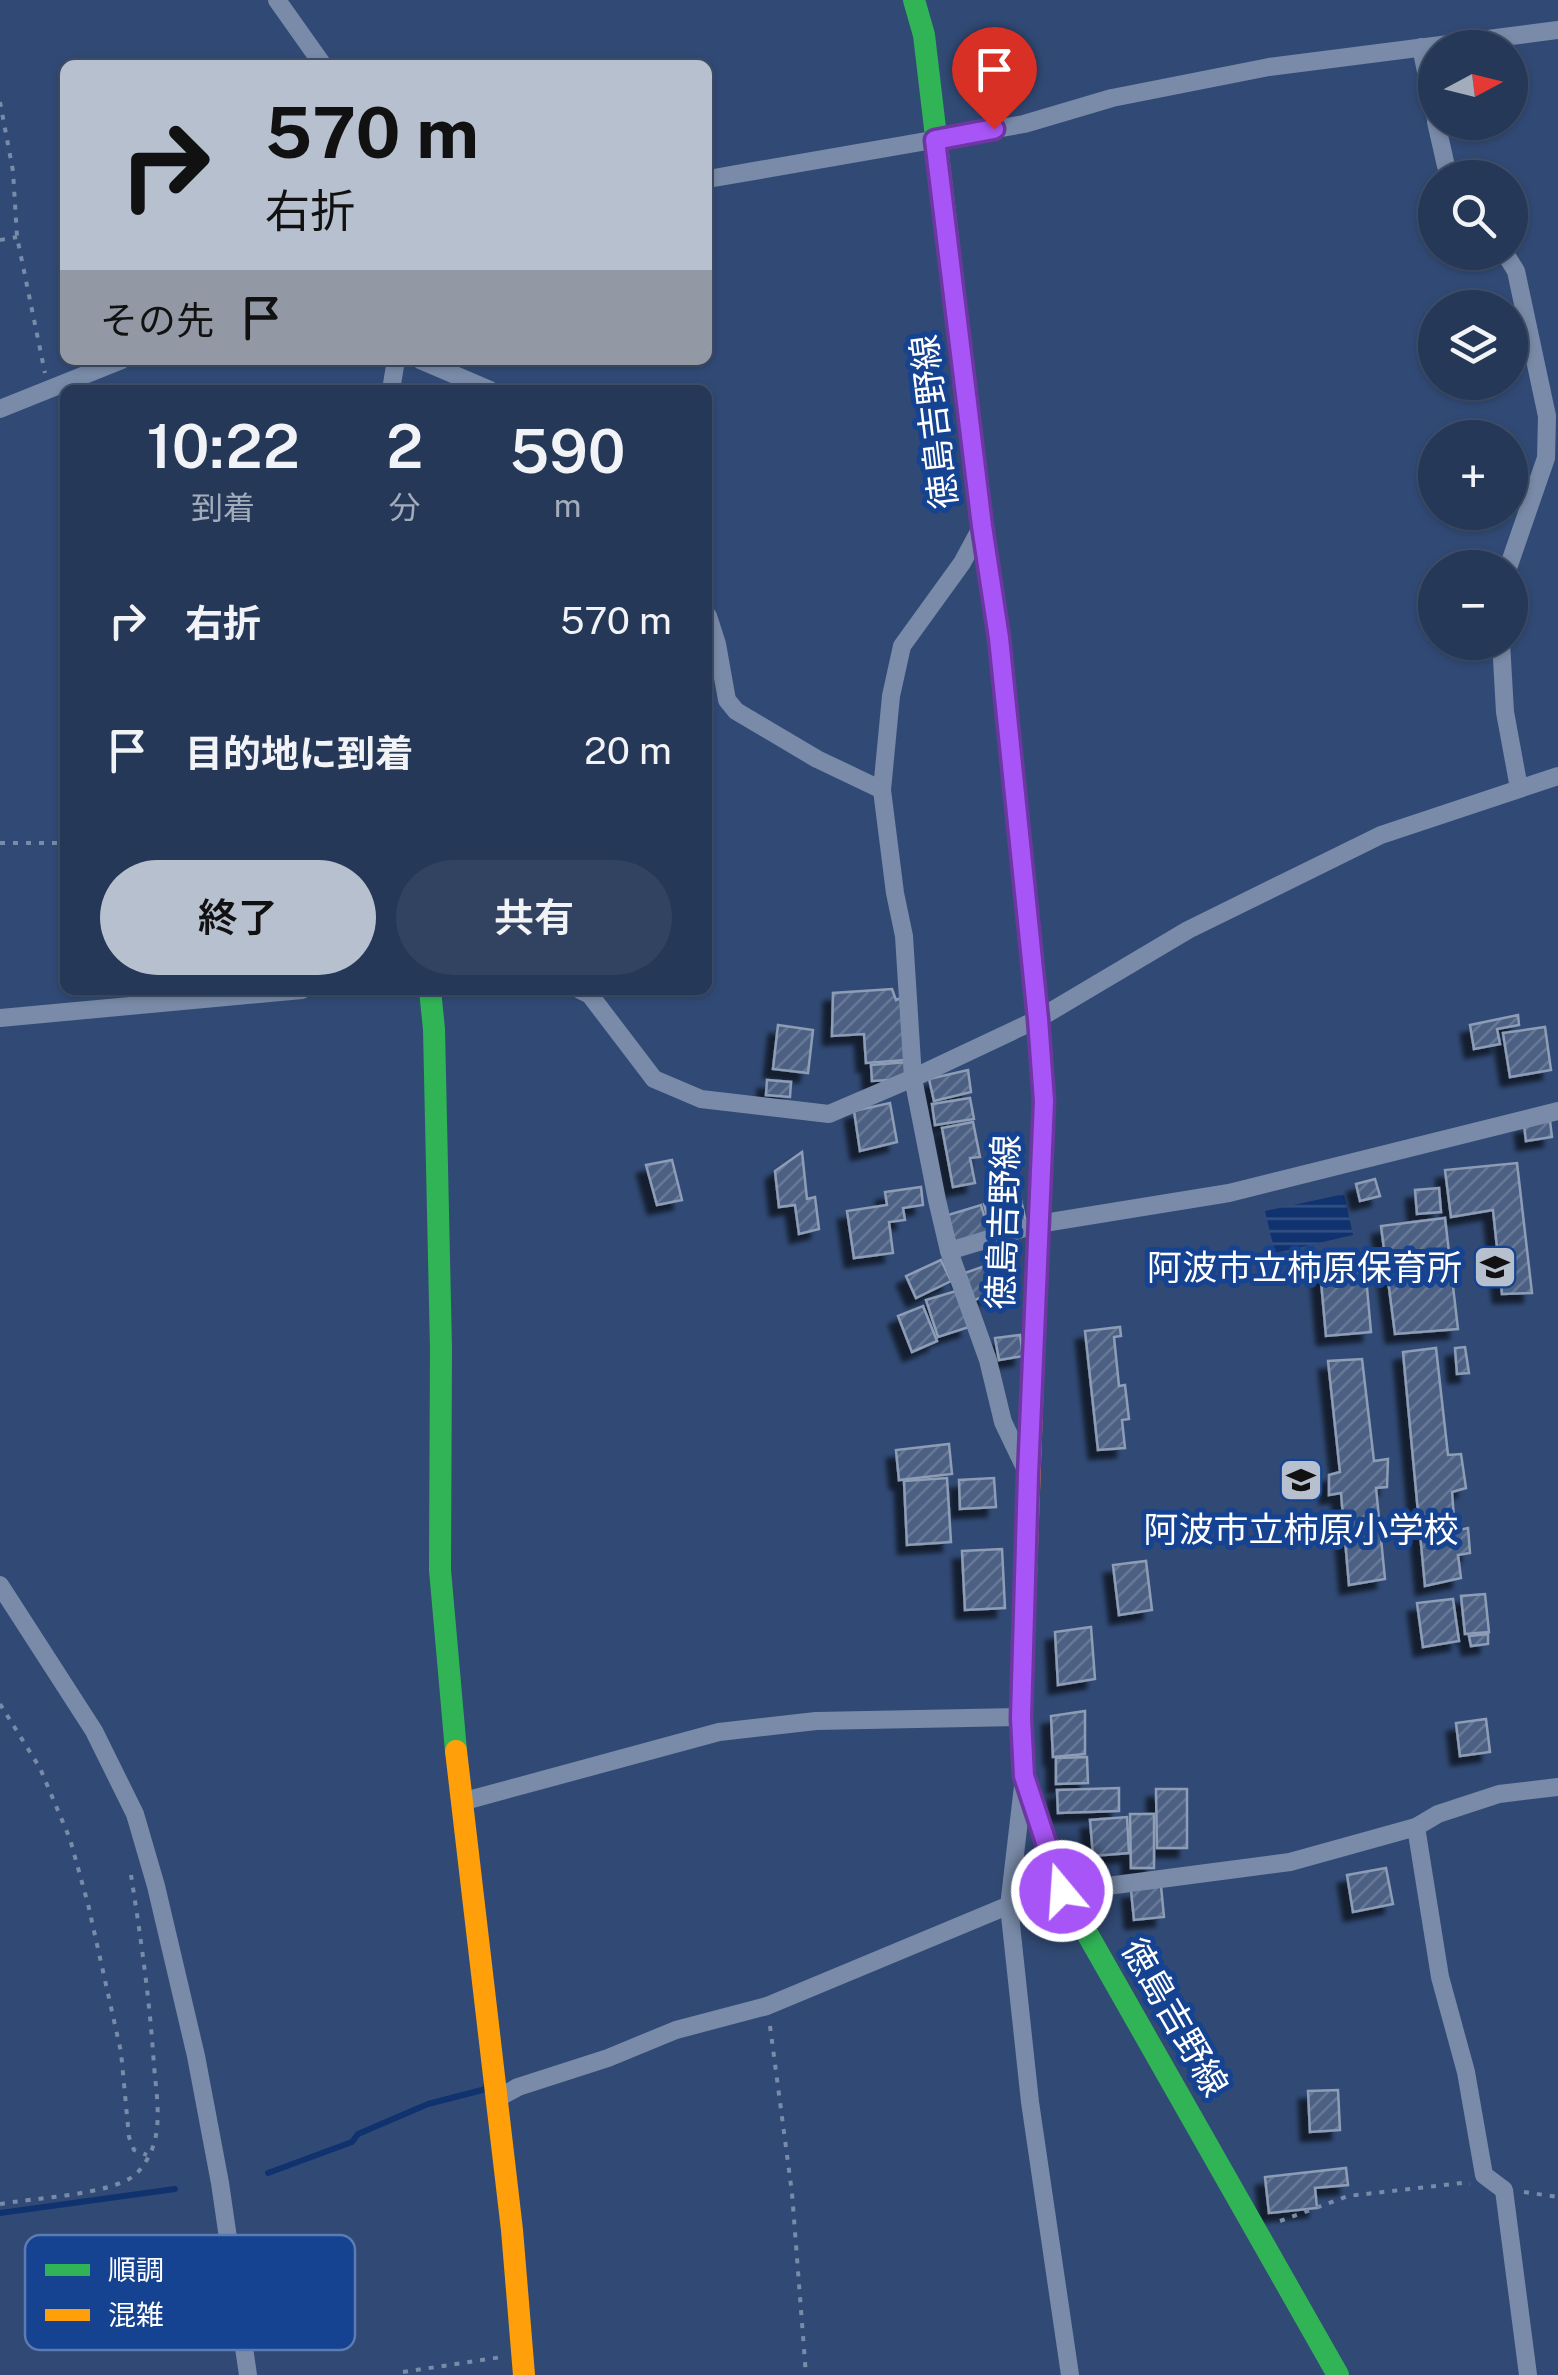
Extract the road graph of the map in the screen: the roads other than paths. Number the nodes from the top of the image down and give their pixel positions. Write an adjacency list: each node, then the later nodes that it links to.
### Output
1 (277, 0): 6 (street)
2 (914, 0): 7 (main road, 徳島吉野線)
3 (1558, 30): 4 (street)
4 (1528, 34)
5 (1418, 48): 7 (street)
6 (319, 60)
7 (935, 140): 8 (street); 14 (main road, 徳島吉野線)
8 (712, 178)
9 (1515, 270): 15 (street)
10 (109, 365): 13 (street)
11 (432, 365): 12 (street)
12 (478, 385)
13 (0, 408)
14 (982, 526): 20 (street); 25 (main road, 徳島吉野線)
15 (1514, 550)
16 (712, 628): 20 (street)
17 (1503, 660): 19 (street)
18 (1558, 776): 19 (street)
19 (1519, 788): 25 (street)
20 (882, 790): 26 (street)
21 (248, 995): 24 (street)
22 (431, 995): 35 (main road)
23 (590, 995): 26 (street)
24 (0, 1018)
25 (1038, 1019): 26 (street); 28 (main road, 徳島吉野線)
26 (914, 1078): 29 (street)
27 (1558, 1111): 28 (street)
28 (1038, 1224): 29 (street); 30 (main road, 徳島吉野線)
29 (949, 1251): 30 (street)
30 (1028, 1475): 32 (main road, 徳島吉野線)
31 (0, 1585): 40 (street)
32 (1021, 1718): 33 (main road, 徳島吉野線); 35 (street)
33 (1024, 1776): 37 (main road, 徳島吉野線); 38 (street)
34 (1558, 1787): 36 (street)
35 (461, 1802): 39 (main road)
36 (1416, 1827): 37 (street); 46 (street)
37 (1062, 1891): 38 (street); 45 (main road, 徳島吉野線)
38 (1010, 1906): 39 (street); 44 (street)
39 (498, 2098): 42 (main road)
40 (228, 2235)
41 (244, 2350): 43 (street)
42 (522, 2365)
43 (248, 2375)
44 (1070, 2375)
45 (1338, 2375)
46 (1528, 2375)

